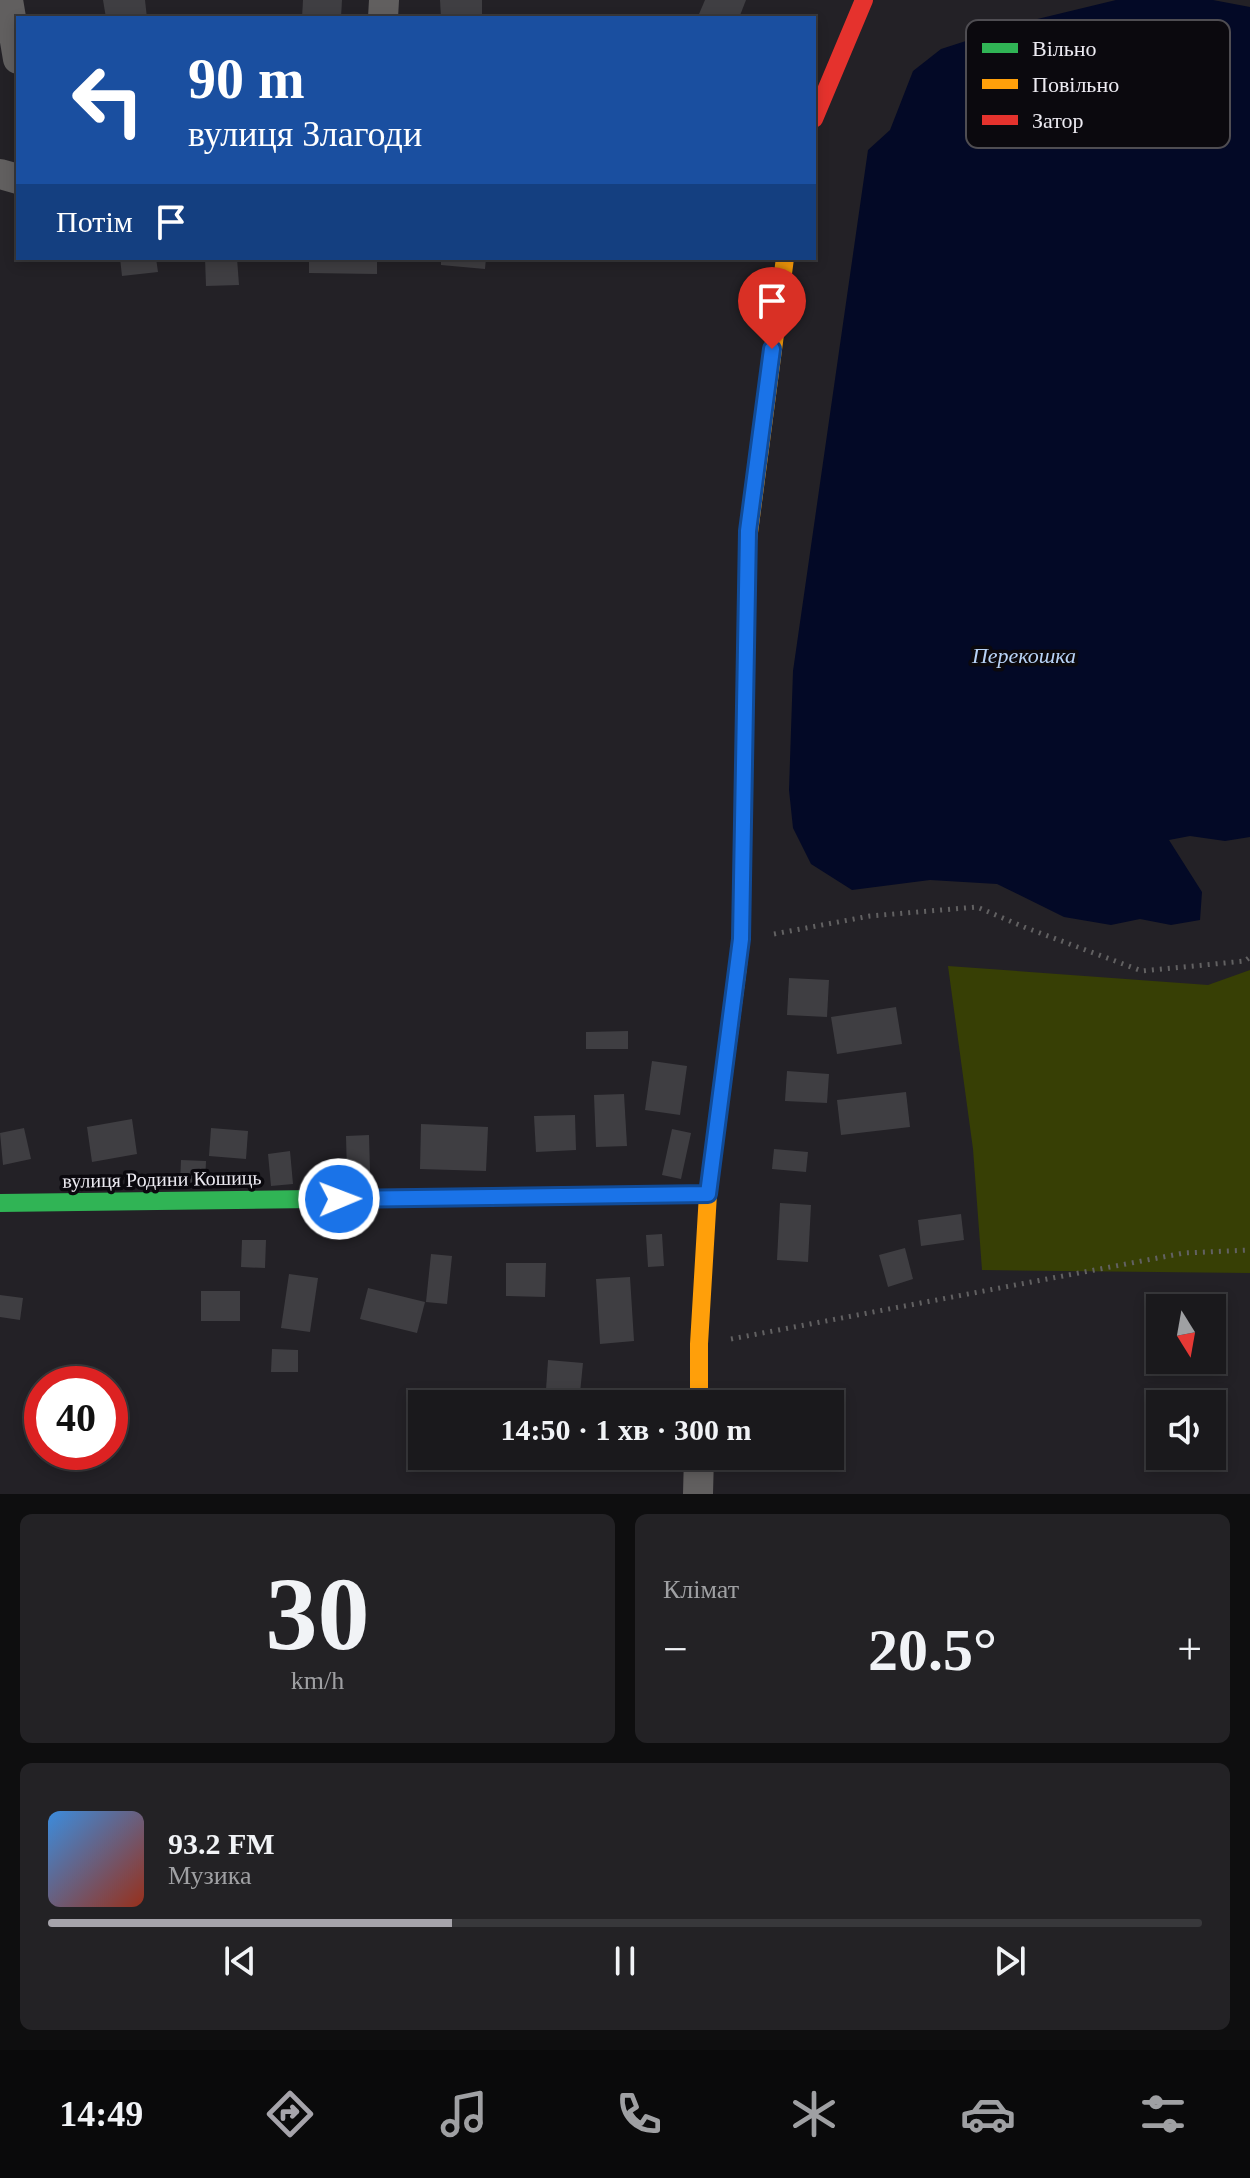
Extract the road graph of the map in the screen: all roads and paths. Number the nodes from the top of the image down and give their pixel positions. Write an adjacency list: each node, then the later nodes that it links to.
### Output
1 (8, 0): 3 (street)
2 (864, 0): 4 (street)
3 (16, 47)
4 (816, 114)
5 (785, 260): 6 (street)
6 (741, 939): 7 (path); 8 (street)
7 (1250, 957)
8 (708, 1194): 9 (street, вулиця Родини Кошиць); 11 (street)
9 (0, 1203)
10 (1250, 1250): 11 (path)
11 (699, 1344): 12 (street)
12 (699, 1390)
13 (699, 1470): 14 (street)
14 (698, 1494)

